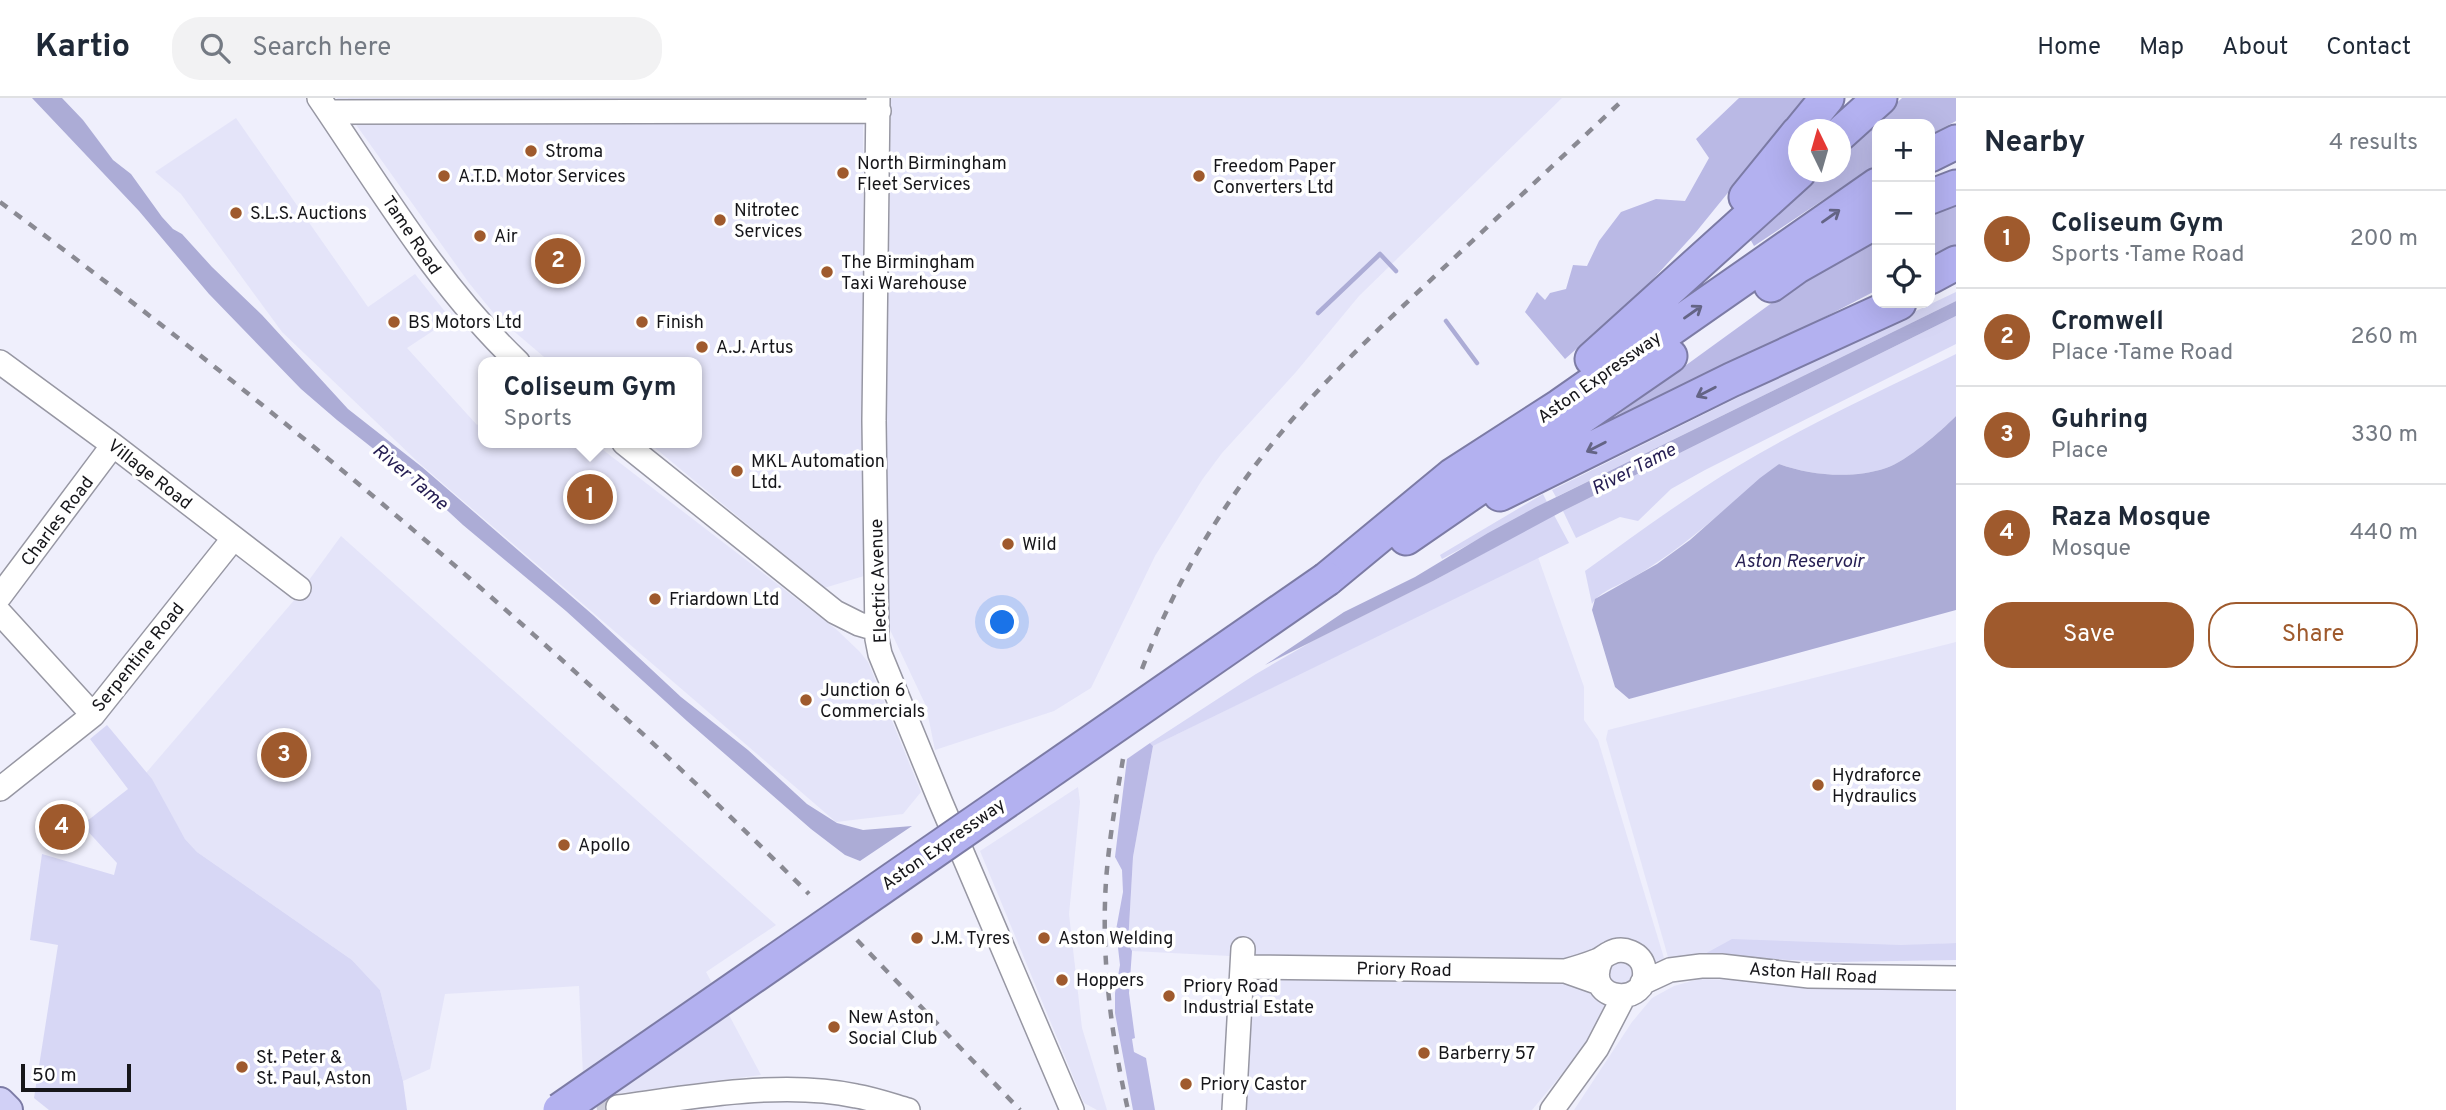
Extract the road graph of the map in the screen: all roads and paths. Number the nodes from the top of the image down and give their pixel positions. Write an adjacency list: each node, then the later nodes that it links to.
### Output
1 (1827, 98): 5 (highway)
2 (1880, 98): 6 (highway)
3 (324, 105): 4 (street); 22 (street, Tame Road)
4 (878, 105): 34 (street, Electric Avenue)
5 (1810, 119)
6 (1851, 124)
7 (1956, 142): 9 (highway)
8 (1788, 146): 19 (highway)
9 (1935, 152)
10 (1788, 182): 19 (highway)
11 (1956, 187): 13 (highway)
12 (1872, 188): 24 (highway, Aston Expressway, one-way to 12)
13 (1935, 195)
14 (1872, 224): 24 (highway, Aston Expressway)
15 (1956, 263): 16 (highway)
16 (1935, 274)
17 (1956, 276): 18 (highway)
18 (1935, 286)
19 (1671, 288): 24 (highway)
20 (1872, 308): 25 (highway)
21 (1888, 308): 25 (highway)
22 (513, 357)
23 (0, 362): 26 (street, Village Road)
24 (1618, 365): 28 (highway, Aston Expressway); 30 (highway, Aston Expressway)
25 (1756, 368): 28 (highway, one-way to 28)
26 (113, 446): 29 (street, Village Road); 32 (street, Charles Road)
27 (630, 448): 34 (street)
28 (1411, 536): 30 (highway, Aston Expressway)
29 (233, 539): 31 (street, Village Road); 35 (street, Serpentine Road)
30 (1327, 579): 42 (highway, Aston Expressway, bridge)
31 (299, 588)
32 (0, 596)
33 (0, 612): 35 (street)
34 (876, 629): 44 (street, Electric Avenue)
35 (93, 715): 36 (street, Serpentine Road)
36 (0, 789)
37 (1956, 978): 38 (street, Aston Hall Road)
38 (1618, 979): 45 (street, Priory Road); 46 (street)
39 (0, 1102): 41 (main road)
40 (618, 1107): 43 (street)
41 (8, 1110)
42 (560, 1110)
43 (908, 1110)
44 (1072, 1110)
45 (1234, 1110)
46 (1552, 1110)

